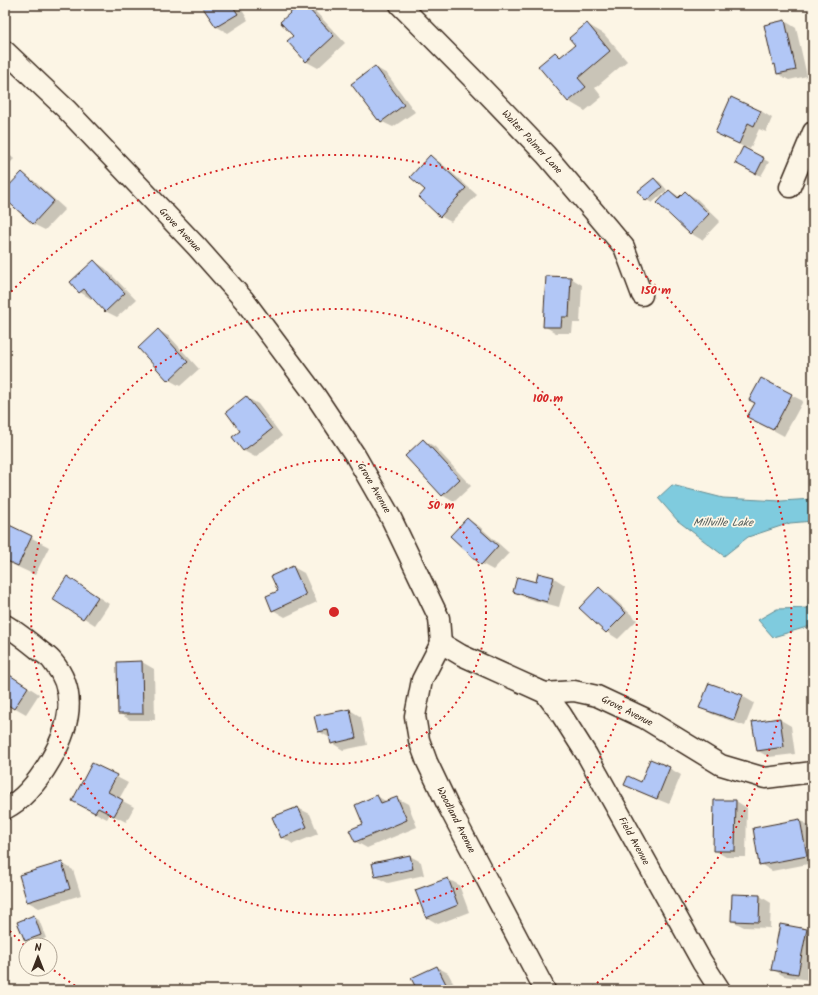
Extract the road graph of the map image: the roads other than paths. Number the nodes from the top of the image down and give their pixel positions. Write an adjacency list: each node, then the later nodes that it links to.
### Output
1 (400, 5): 5 (street, Walter Palmer Lane)
2 (5, 51): 7 (street, Grove Avenue)
3 (813, 132): 4 (street)
4 (790, 187)
5 (642, 295)
6 (5, 625): 10 (street)
7 (441, 643): 8 (street, Grove Avenue); 11 (street, Woodland Avenue)
8 (546, 693): 9 (street, Grove Avenue); 12 (street, Field Avenue)
9 (813, 772)
10 (5, 809)
11 (546, 990)
12 (720, 990)

